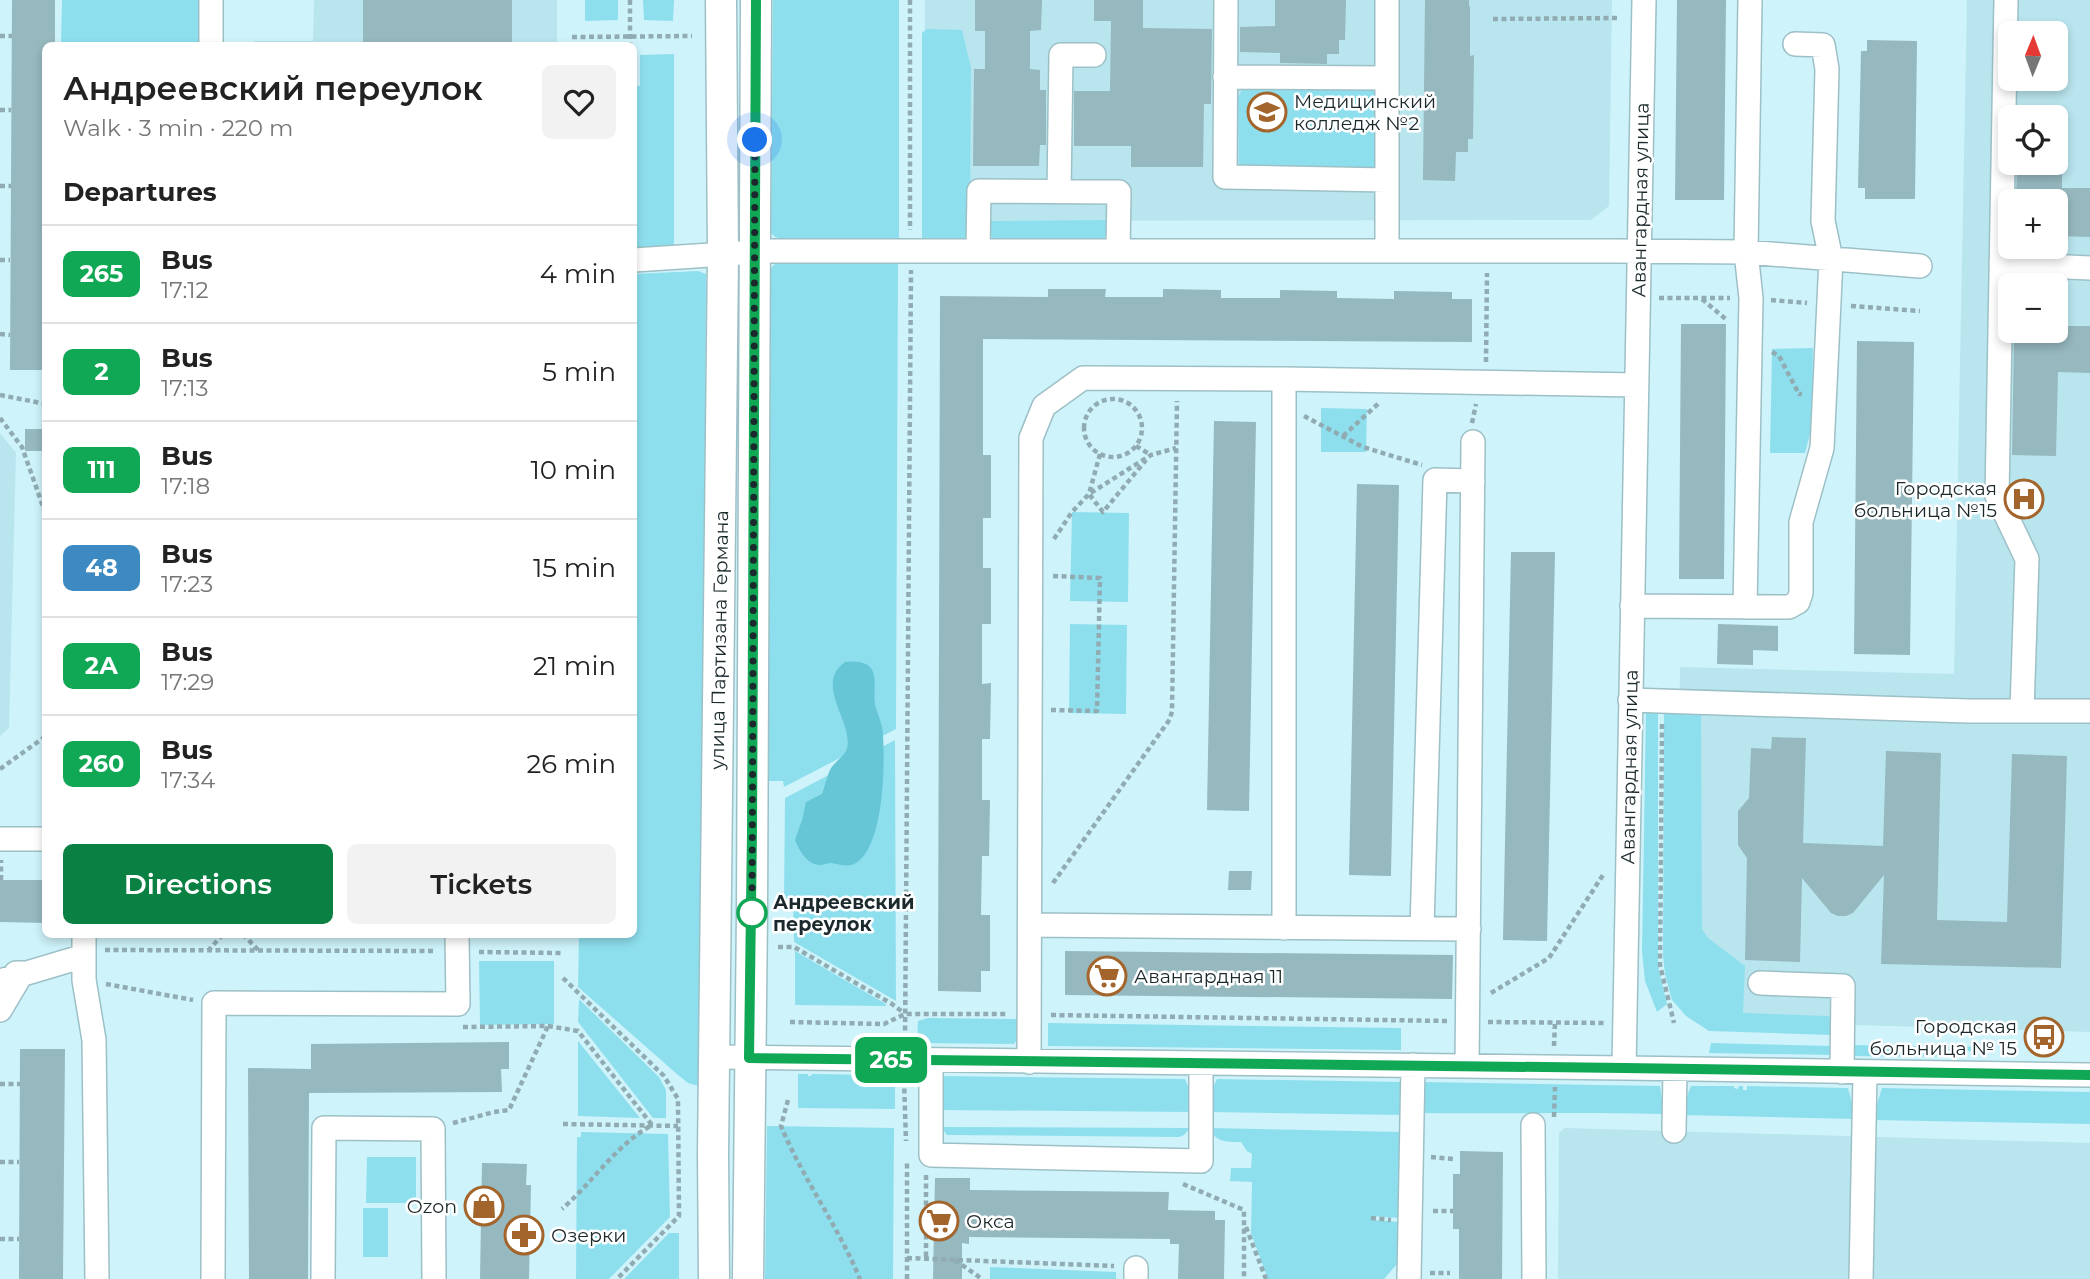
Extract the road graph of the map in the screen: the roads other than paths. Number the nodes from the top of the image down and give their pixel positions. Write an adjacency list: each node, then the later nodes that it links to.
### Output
1 (211, 0): 9 (street)
2 (721, 0): 22 (main road, улица Партизана Германа)
3 (756, 0): 16 (main road, улица Партизана Германа)
4 (1226, 0): 12 (street)
5 (1387, 0): 13 (street)
6 (1644, 0): 20 (street, Авангардная улица)
7 (1751, 0): 21 (street)
8 (2006, 0): 25 (street)
9 (211, 42)
10 (1794, 44): 23 (street)
11 (1094, 55): 15 (street)
12 (1225, 77): 13 (street); 14 (street)
13 (1387, 78): 14 (street)
14 (1387, 180): 19 (street)
15 (1059, 191): 17 (street); 18 (street)
16 (755, 251): 17 (street); 22 (street); 50 (main road, улица Партизана Германа)
17 (978, 251): 18 (street)
18 (1118, 251): 19 (street)
19 (1387, 251): 20 (street)
20 (1640, 252): 21 (street); 29 (street, Авангардная улица)
21 (1746, 252): 23 (street); 33 (street)
22 (723, 254): 24 (street); 49 (main road, улица Партизана Германа)
23 (1831, 259): 26 (street); 33 (street)
24 (637, 260)
25 (2001, 264): 27 (street); 36 (street)
26 (1920, 266)
27 (2090, 268)
28 (1284, 379): 29 (street); 39 (street); 40 (street)
29 (1636, 385): 32 (street, Авангардная улица)
30 (1473, 442): 31 (street)
31 (1472, 481): 41 (street); 42 (street)
32 (1632, 606): 33 (street); 34 (street, Авангардная улица)
33 (1745, 607)
34 (1630, 700): 36 (street); 56 (street, Авангардная улица)
35 (2090, 711): 36 (street)
36 (2022, 712)
37 (0, 839): 38 (street)
38 (42, 839)
39 (1030, 920): 40 (street); 52 (street)
40 (1284, 928): 41 (street)
41 (1422, 928): 42 (street)
42 (1469, 929): 55 (street)
43 (457, 938): 64 (street)
44 (84, 945): 45 (street); 63 (street)
45 (11, 973): 46 (street); 48 (street)
46 (0, 981)
47 (1760, 983): 58 (street)
48 (0, 1010)
49 (715, 1057): 50 (street); 67 (main road, улица Партизана Германа)
50 (749, 1058): 51 (street); 68 (main road, улица Партизана Германа)
51 (930, 1060): 52 (street); 53 (street)
52 (1029, 1062): 53 (street)
53 (1201, 1063): 54 (street)
54 (1413, 1065): 55 (street); 69 (street)
55 (1467, 1066): 56 (street)
56 (1624, 1068): 57 (street)
57 (1675, 1070): 58 (street); 62 (street)
58 (1842, 1072): 59 (street)
59 (1865, 1073): 60 (street); 71 (street)
60 (2090, 1075)
61 (1544, 1124): 70 (street)
62 (1674, 1131)
63 (97, 1279)
64 (213, 1279)
65 (323, 1279): 66 (street)
66 (434, 1279)
67 (714, 1279)
68 (748, 1279)
69 (1409, 1279)
70 (1534, 1279)
71 (1861, 1279)

